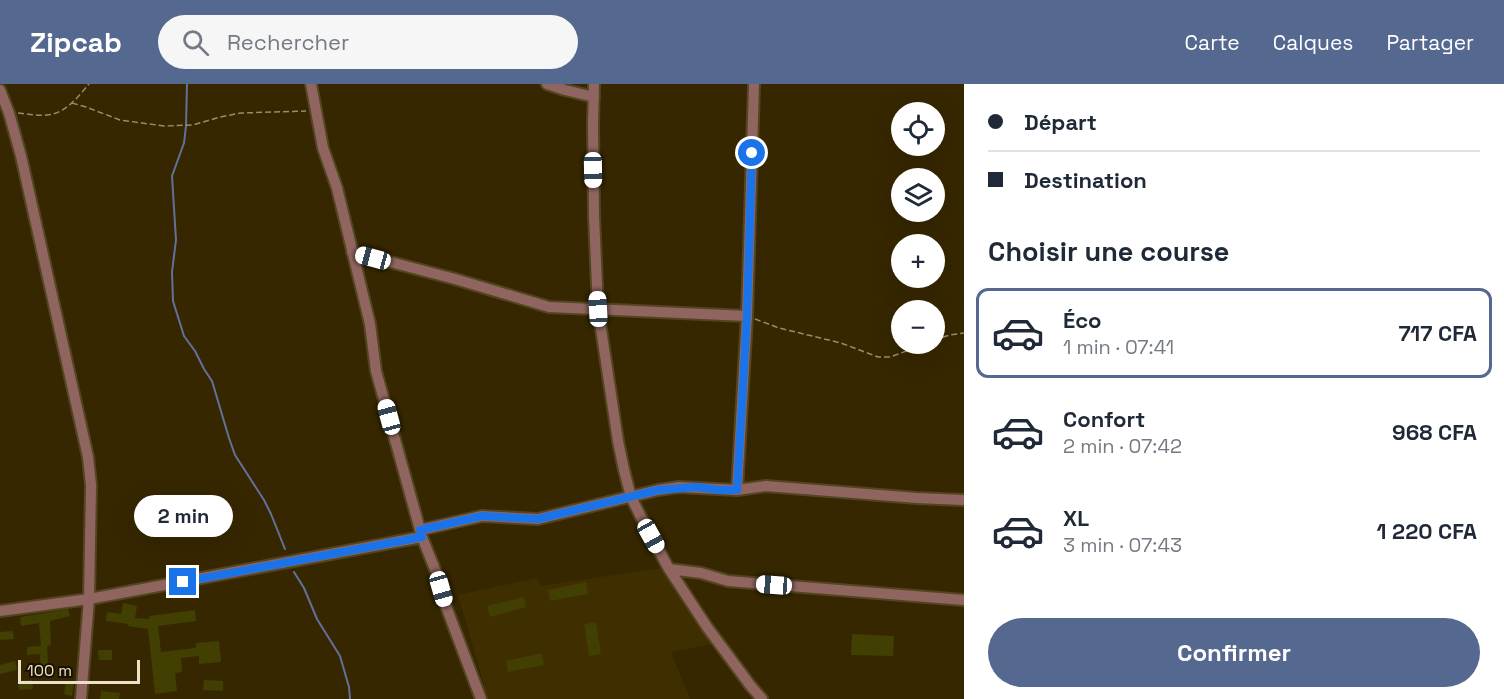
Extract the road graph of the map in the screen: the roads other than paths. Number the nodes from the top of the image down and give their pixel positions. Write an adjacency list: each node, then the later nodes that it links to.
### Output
1 (311, 84): 7 (street)
2 (547, 84): 6 (street)
3 (594, 84): 6 (street)
4 (754, 84): 9 (street)
5 (0, 90): 15 (street)
6 (594, 97): 8 (street)
7 (352, 252): 8 (street); 13 (street)
8 (598, 309): 9 (street); 11 (street)
9 (747, 316): 10 (street)
10 (737, 490): 11 (street); 12 (street)
11 (632, 497): 13 (street); 14 (street)
12 (964, 500)
13 (421, 533): 15 (street); 19 (street)
14 (669, 569): 16 (street); 20 (street)
15 (89, 599): 17 (street); 18 (street)
16 (964, 600)
17 (0, 611)
18 (81, 699)
19 (481, 699)
20 (762, 699)

